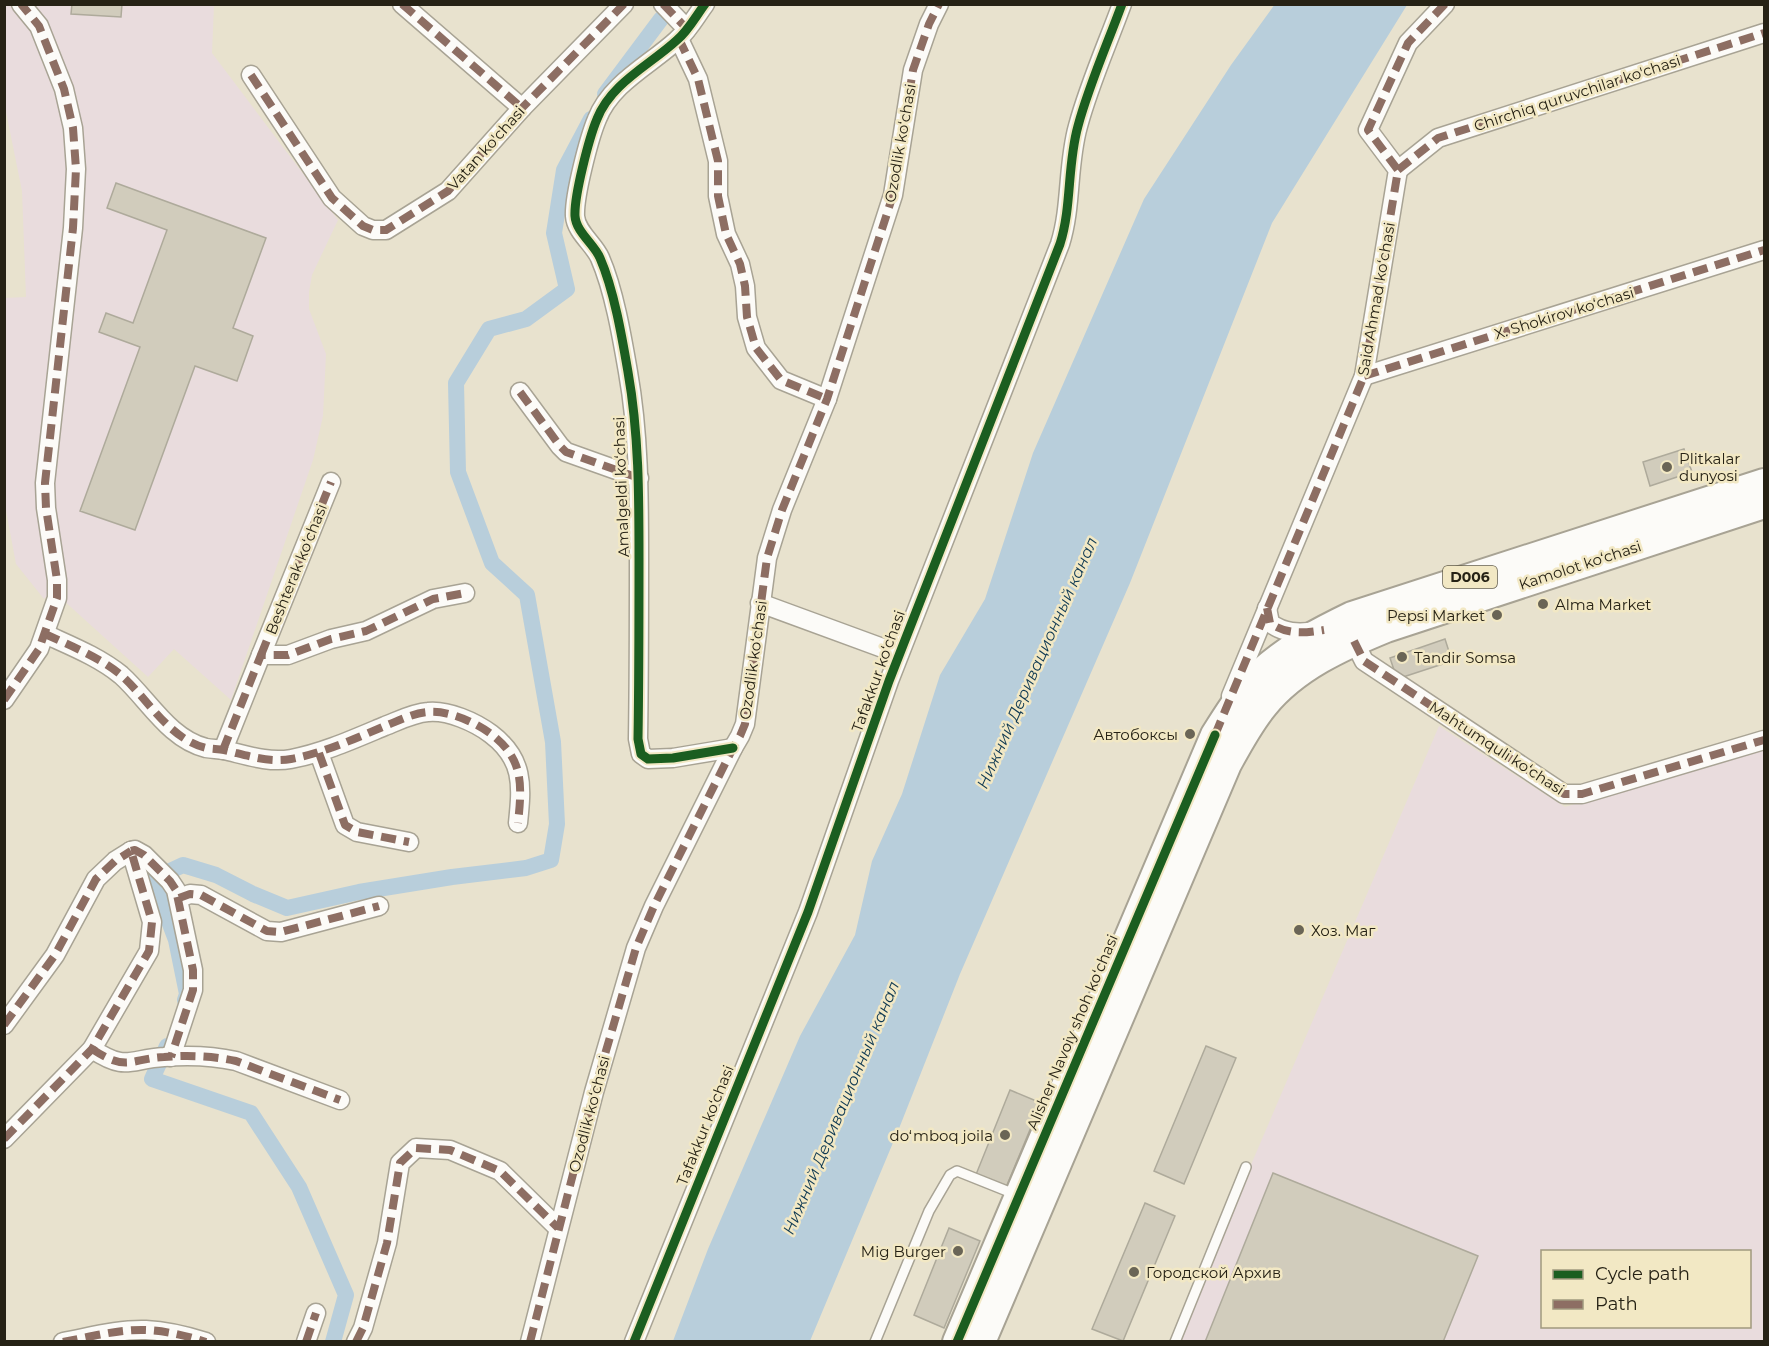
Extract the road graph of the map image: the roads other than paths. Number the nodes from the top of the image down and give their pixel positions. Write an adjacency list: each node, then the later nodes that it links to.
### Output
1 (21, 4): 25 (street)
2 (402, 4): 12 (street)
3 (624, 4): 12 (street, Vatan ko'chasi)
4 (663, 4): 10 (street)
5 (705, 4): 10 (street, Amalgeldi ko‘chasi)
6 (939, 4): 17 (street, Ozodlik ko‘chasi)
7 (1122, 4): 27 (street, Tafakkur ko‘chasi)
8 (1445, 4): 13 (street)
9 (1764, 33): 13 (street, Chirchiq quruvchilar ko'chasi)
10 (683, 34): 17 (street); 18 (street, Amalgeldi ko‘chasi)
11 (251, 75): 12 (street, Vatan ko'chasi)
12 (522, 108)
13 (1398, 170): 15 (street, Said Ahmad ko‘chasi)
14 (1764, 250): 15 (street, X. Shokirov ko‘chasi)
15 (1364, 376): 23 (street, Said Ahmad ko‘chasi)
16 (520, 392): 18 (street, Amalgeldi ko‘chasi)
17 (827, 399): 22 (street, Ozodlik ko‘chasi)
18 (639, 478): 33 (street, Amalgeldi ko‘chasi)
19 (331, 482): 28 (street, Beshterak ko‘chasi)
20 (1764, 491): 24 (main road, D006); 26 (main road, Kamolot ko‘chasi / D006)
21 (465, 593): 28 (street, Beshterak ko‘chasi)
22 (760, 603): 27 (street); 33 (street, Ozodlik ko‘chasi)
23 (1268, 608): 24 (street); 31 (street, Said Ahmad ko‘chasi)
24 (1324, 630): 31 (main road, D006)
25 (45, 633): 29 (street); 34 (street)
26 (1354, 641): 30 (main road, Kamolot ko‘chasi / D006); 32 (street, Mahtumquli ko‘chasi)
27 (899, 654): 56 (street, Tafakkur ko‘chasi)
28 (261, 655): 34 (street, Beshterak ko‘chasi)
29 (4, 700)
30 (1249, 724): 49 (main road, Alisher Navoiy shoh koʻchasi / D006)
31 (1215, 735): 47 (main road, Alisher Navoiy shoh koʻchasi / D006)
32 (1764, 740)
33 (733, 748): 48 (street, Ozodlik ko‘chasi)
34 (223, 750): 35 (street)
35 (318, 753): 36 (street); 37 (street)
36 (518, 823)
37 (409, 842)
38 (131, 851): 39 (street); 41 (street); 42 (street)
39 (179, 897): 40 (street); 43 (street)
40 (380, 906)
41 (4, 1025)
42 (92, 1049): 43 (street); 45 (street)
43 (171, 1057): 44 (street)
44 (340, 1100)
45 (4, 1139)
46 (1246, 1167): 60 (lane)
47 (1018, 1196): 49 (main road, Alisher Navoiy shoh koʻchasi / D006); 57 (lane)
48 (558, 1228): 54 (street); 55 (street, Ozodlik ko‘chasi)
49 (999, 1271): 58 (main road, Alisher Navoiy shoh koʻchasi / D006); 59 (main road, Alisher Navoiy shoh koʻchasi / D006)
50 (316, 1313): 53 (street)
51 (63, 1341): 52 (street)
52 (206, 1341)
53 (306, 1341)
54 (356, 1341)
55 (530, 1341)
56 (634, 1341)
57 (875, 1341)
58 (957, 1341)
59 (981, 1341)
60 (1175, 1341)

